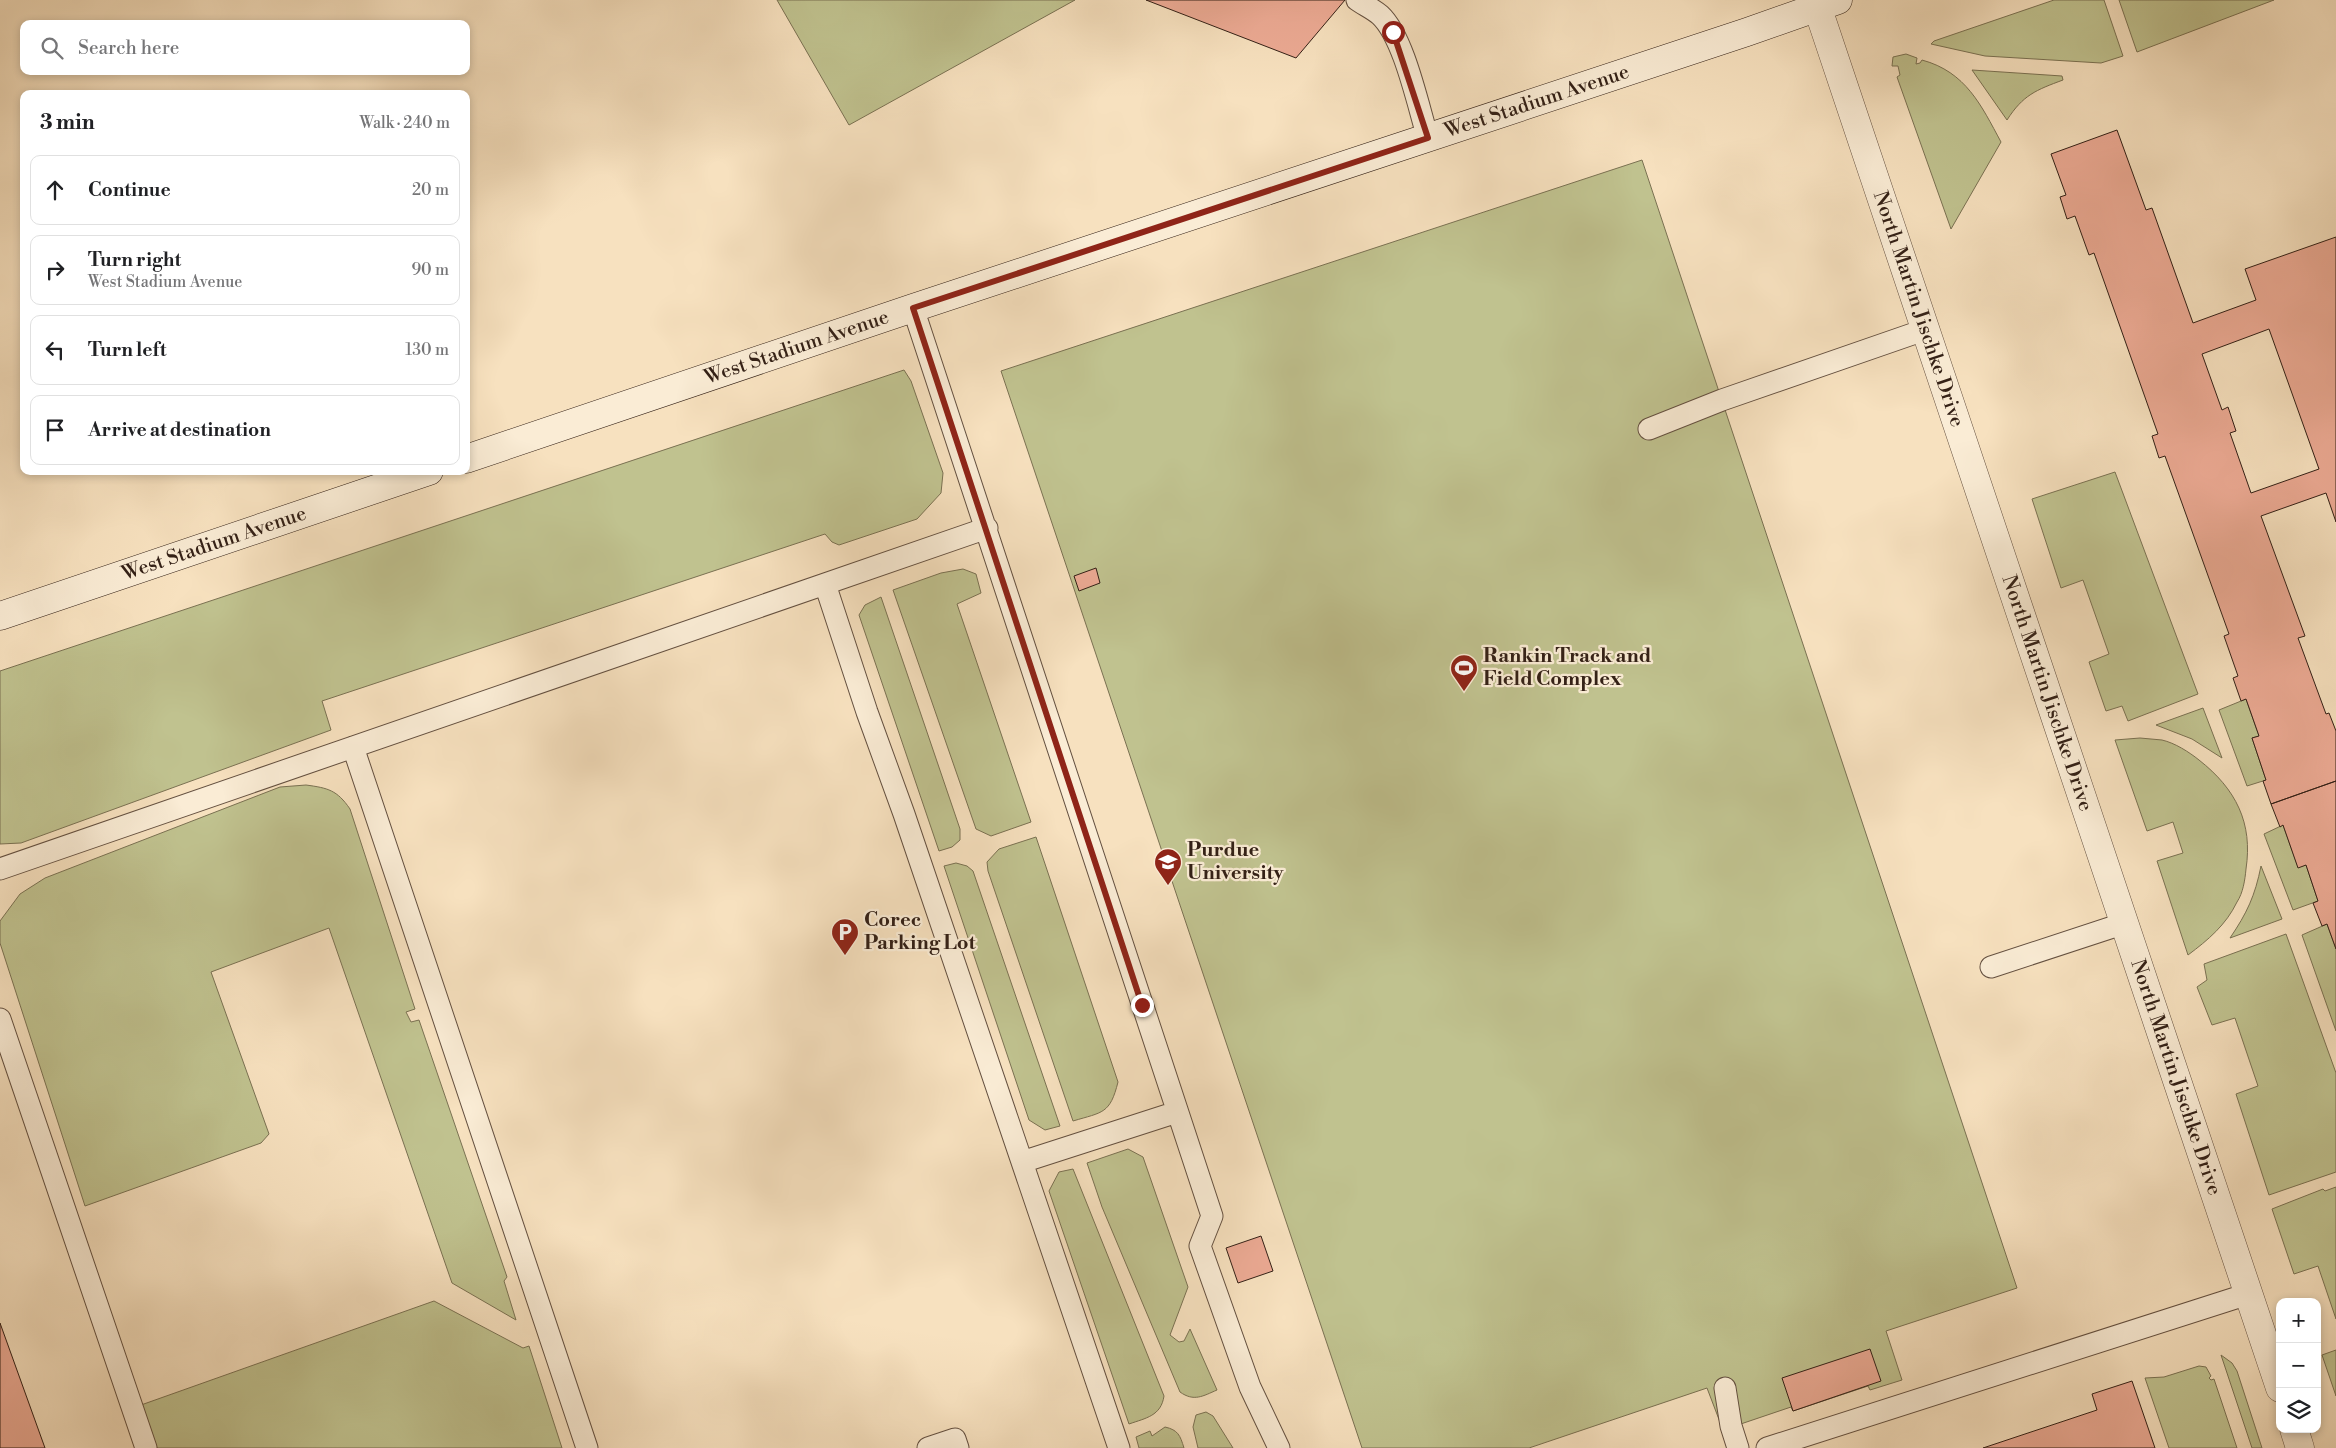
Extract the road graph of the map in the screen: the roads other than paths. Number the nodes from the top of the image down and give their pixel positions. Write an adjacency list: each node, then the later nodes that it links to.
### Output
1 (1357, 0): 3 (lane)
2 (1824, 2): 3 (street, West Stadium Avenue); 5 (street, North Martin Jischke Drive)
3 (1428, 138): 4 (street, West Stadium Avenue)
4 (913, 308): 7 (street, West Stadium Avenue); 9 (lane)
5 (1924, 330): 6 (lane); 14 (street, North Martin Jischke Drive)
6 (1649, 430)
7 (470, 458)
8 (418, 475): 11 (street, West Stadium Avenue)
9 (987, 528): 10 (lane); 17 (lane)
10 (825, 584): 12 (lane); 18 (lane)
11 (0, 616)
12 (353, 747): 13 (lane); 24 (lane)
13 (0, 869)
14 (2125, 923): 15 (lane); 19 (street, North Martin Jischke Drive)
15 (1991, 967)
16 (0, 1019): 23 (lane)
17 (1178, 1112): 18 (lane); 28 (lane)
18 (1022, 1162): 27 (lane)
19 (2248, 1294): 20 (street, North Martin Jischke Drive); 30 (lane)
20 (2276, 1376)
21 (1724, 1388): 29 (lane)
22 (2295, 1433): 31 (street)
23 (146, 1448)
24 (587, 1448)
25 (928, 1448): 26 (lane)
26 (958, 1448)
27 (1119, 1448)
28 (1279, 1448)
29 (1738, 1448)
30 (1767, 1448)
31 (2300, 1448)

